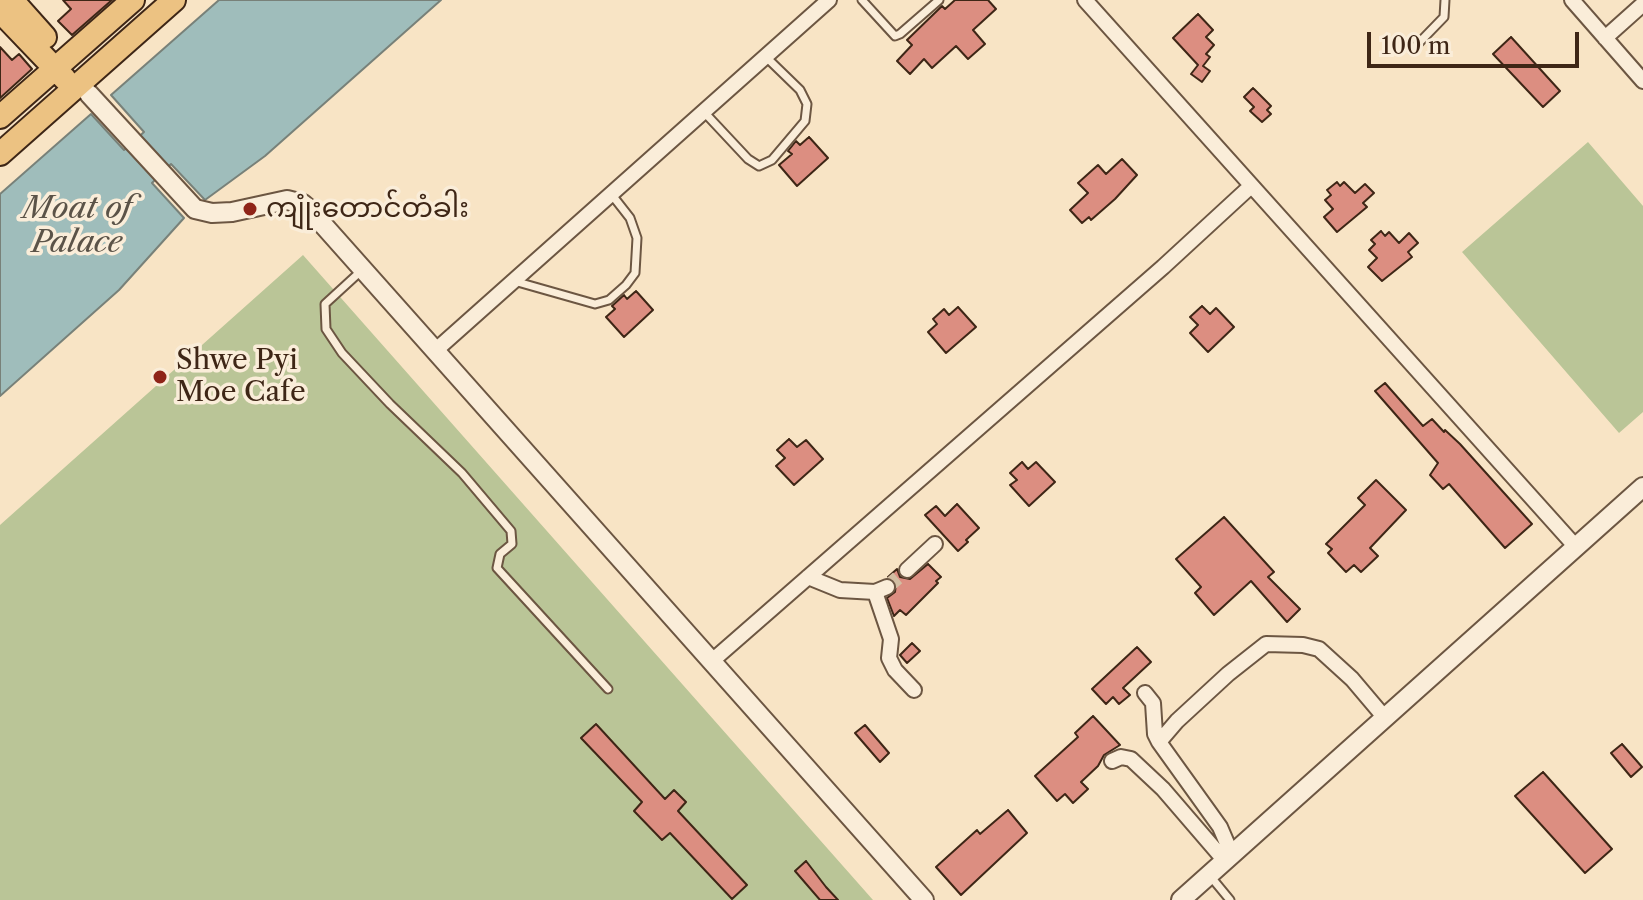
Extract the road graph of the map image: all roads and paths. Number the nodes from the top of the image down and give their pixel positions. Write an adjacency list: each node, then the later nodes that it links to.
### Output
1 (12, 0): 17 (main road)
2 (133, 0): 17 (main road)
3 (174, 0): 19 (main road)
4 (829, 0): 16 (street)
5 (862, 0): 6 (lane)
6 (939, 0)
7 (1085, 0): 13 (street)
8 (1106, 0): 13 (street)
9 (1445, 0): 15 (lane)
10 (1572, 0): 14 (street)
11 (1643, 4): 14 (street)
12 (0, 11): 17 (main road)
13 (1095, 12): 23 (street)
14 (1605, 38): 18 (street)
15 (1412, 50)
16 (765, 56): 20 (street); 20 (lane)
17 (60, 64): 19 (main road); 21 (main road)
18 (1643, 81)
19 (87, 91): 22 (main road); 25 (street)
20 (703, 111): 24 (street)
21 (0, 117)
22 (0, 154)
23 (1251, 186): 30 (street); 32 (street)
24 (612, 195): 26 (street); 26 (lane)
25 (363, 269): 27 (street); 34 (lane)
26 (514, 281): 27 (street)
27 (436, 350): 33 (street)
28 (1643, 487): 30 (street)
29 (935, 544): 31 (street)
30 (1576, 547): 37 (street)
31 (907, 570)
32 (808, 577): 33 (street); 35 (street)
33 (712, 661): 42 (street)
34 (608, 689)
35 (914, 690)
36 (1145, 693): 38 (street)
37 (1385, 718): 38 (street); 40 (street)
38 (1159, 742): 40 (street)
39 (1112, 761): 40 (street)
40 (1228, 858): 41 (street)
41 (1209, 875): 43 (street); 44 (lane)
42 (924, 900)
43 (1181, 900)
44 (1230, 900)

